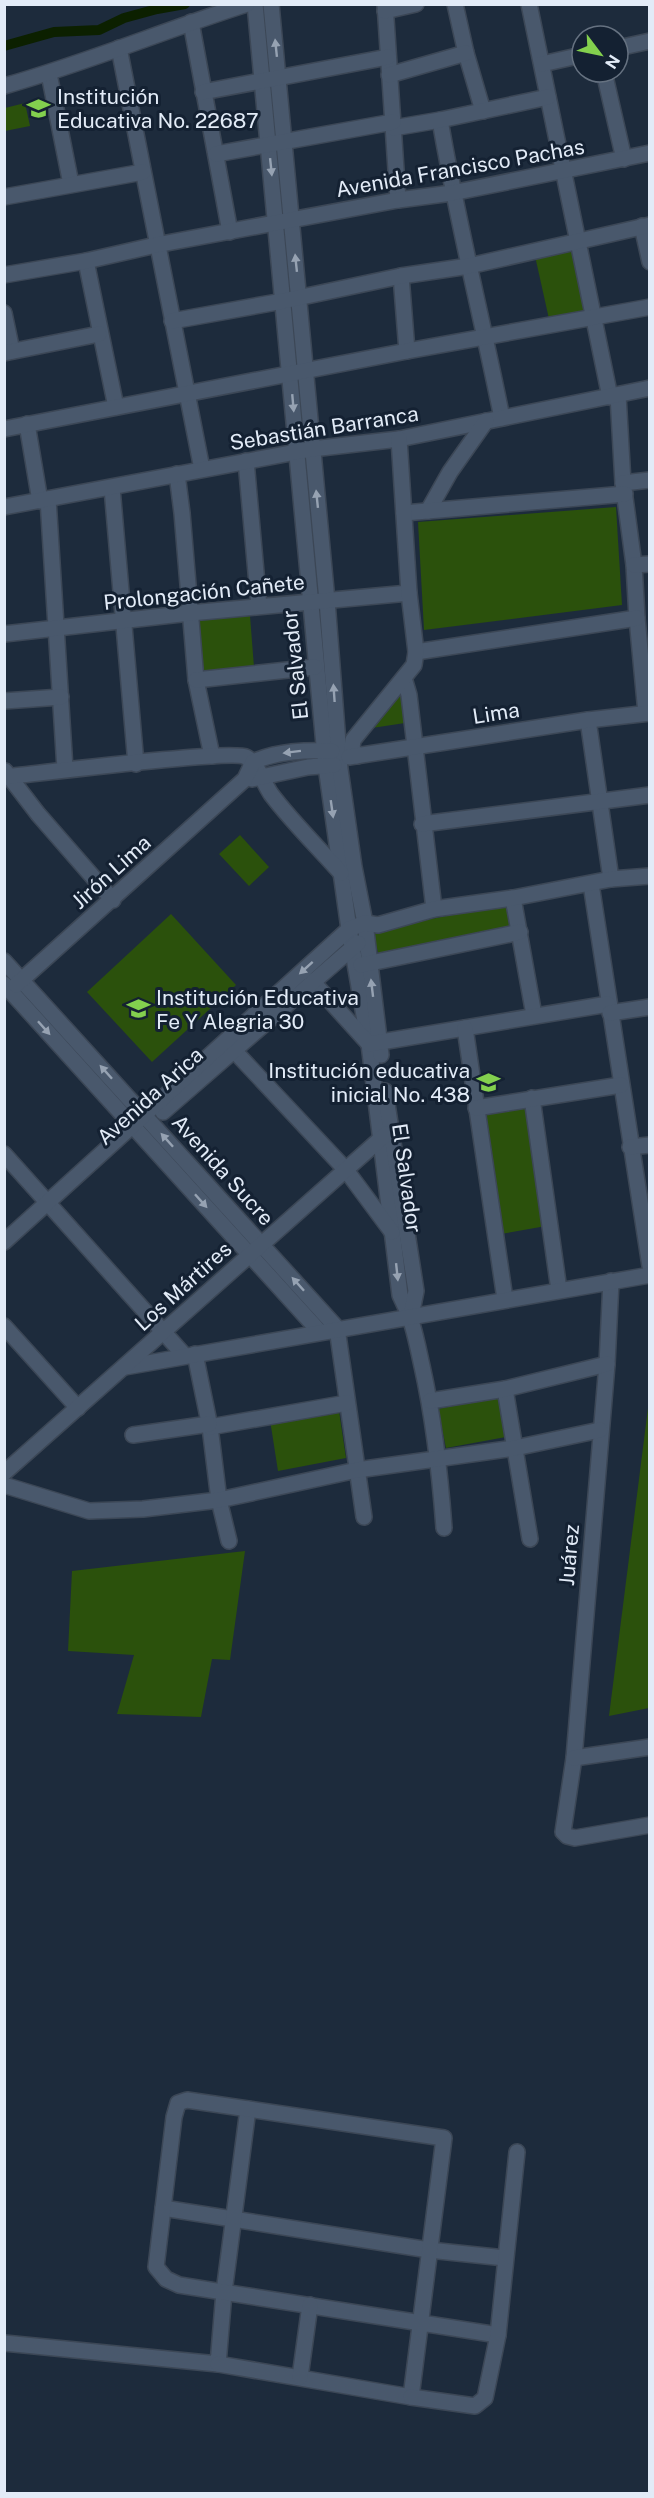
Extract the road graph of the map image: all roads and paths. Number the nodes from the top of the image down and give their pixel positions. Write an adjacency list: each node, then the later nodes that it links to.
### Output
1 (247, 4): 8 (street)
2 (255, 4): 19 (street, El Salvador)
3 (271, 4): 18 (street, El Salvador, one-way to 3)
4 (416, 4): 7 (street)
5 (455, 4): 12 (street)
6 (529, 4): 15 (street)
7 (385, 8): 13 (street)
8 (191, 22): 11 (street); 22 (street)
9 (650, 41): 10 (street)
10 (630, 45)
11 (119, 48): 16 (street); 32 (street)
12 (466, 53): 17 (street); 24 (street)
13 (388, 57): 17 (street); 18 (street)
14 (570, 58): 15 (street)
15 (542, 64): 23 (street)
16 (49, 74): 21 (street); 34 (street)
17 (389, 75): 26 (street)
18 (279, 78): 19 (street); 27 (street, El Salvador)
19 (262, 81): 22 (street); 28 (street, El Salvador)
20 (607, 84): 31 (street)
21 (4, 86)
22 (203, 92): 30 (street)
23 (548, 97): 24 (street); 33 (street)
24 (483, 111): 25 (street)
25 (440, 120): 26 (street); 35 (street)
26 (393, 125): 27 (street); 37 (street)
27 (285, 142): 28 (street); 38 (street, El Salvador)
28 (269, 144): 30 (street); 38 (street, El Salvador, one-way to 38)
29 (650, 153): 31 (street, Avenida Francisco Pachas)
30 (216, 154): 40 (street)
31 (624, 159): 33 (street, Avenida Francisco Pachas)
32 (143, 172): 34 (street); 42 (street)
33 (562, 172): 35 (street, Avenida Francisco Pachas); 41 (street)
34 (71, 184): 36 (street)
35 (452, 193): 37 (street, Avenida Francisco Pachas); 45 (street)
36 (4, 197)
37 (398, 200): 38 (street, Avenida Francisco Pachas)
38 (284, 221): 40 (street, Avenida Francisco Pachas); 48 (street, El Salvador, one-way to 38); 49 (street, El Salvador)
39 (646, 226): 41 (street); 44 (street)
40 (230, 232): 42 (street, Avenida Francisco Pachas)
41 (576, 240): 45 (street); 52 (street)
42 (156, 245): 43 (street, Avenida Francisco Pachas); 53 (street)
43 (86, 261): 46 (street, Avenida Francisco Pachas); 54 (street)
44 (650, 262)
45 (469, 266): 47 (street); 55 (street)
46 (4, 275)
47 (401, 276): 48 (street); 56 (street)
48 (299, 298): 49 (street); 58 (street, El Salvador)
49 (283, 301): 53 (street); 58 (street, El Salvador)
50 (650, 307): 52 (street)
51 (4, 313): 57 (street)
52 (595, 317): 55 (street); 61 (street)
53 (172, 321): 60 (street)
54 (99, 334): 57 (street); 62 (street)
55 (486, 338): 56 (street); 63 (street)
56 (406, 351): 58 (street)
57 (8, 352)
58 (298, 372): 60 (street); 68 (street, El Salvador)
59 (650, 388): 61 (street, Sebastián Barranca)
60 (186, 394): 62 (street); 70 (street)
61 (614, 396): 63 (street, Sebastián Barranca); 74 (street)
62 (116, 407): 65 (street)
63 (502, 418): 64 (street, Sebastián Barranca)
64 (486, 421): 67 (street, Sebastián Barranca); 77 (street)
65 (27, 424): 66 (street); 75 (street)
66 (4, 429)
67 (399, 439): 68 (street, Sebastián Barranca); 78 (street)
68 (305, 451): 69 (street, Sebastián Barranca); 81 (street, El Salvador, one-way to 68); 82 (street, El Salvador)
69 (246, 462): 70 (street, Sebastián Barranca); 83 (street)
70 (202, 469): 71 (street, Sebastián Barranca)
71 (177, 474): 73 (street, Sebastián Barranca); 84 (street)
72 (650, 480): 74 (street)
73 (112, 488): 75 (street, Sebastián Barranca); 86 (street)
74 (624, 488): 77 (street); 79 (street)
75 (44, 500): 76 (street, Sebastián Barranca); 87 (street)
76 (4, 507)
77 (428, 511): 78 (street)
78 (404, 513): 80 (street)
79 (642, 564): 85 (street)
80 (409, 593): 81 (street, Prolongación Cañete); 89 (street)
81 (327, 601): 82 (street, Prolongación Cañete); 99 (street, El Salvador, one-way to 81)
82 (310, 602): 83 (street, Prolongación Cañete); 90 (street, El Salvador)
83 (259, 606): 84 (street, Prolongación Cañete)
84 (190, 613): 86 (street, Prolongación Cañete); 92 (street)
85 (637, 618): 89 (street); 95 (street)
86 (124, 621): 87 (street, Prolongación Cañete); 101 (street)
87 (56, 629): 88 (street, Prolongación Cañete); 93 (street)
88 (4, 634)
89 (416, 652): 91 (street)
90 (315, 667): 92 (street); 99 (street, El Salvador)
91 (404, 678): 97 (street); 99 (street)
92 (196, 680): 98 (street)
93 (61, 697): 94 (street); 102 (street)
94 (4, 701)
95 (648, 713): 96 (street, Lima)
96 (588, 720): 97 (street, Lima); 106 (street)
97 (414, 746): 99 (street, Lima); 107 (street)
98 (212, 756): 100 (street); 101 (street)
99 (339, 758): 100 (street, one-way to 100); 104 (street, Jirón Lima); 108 (street, El Salvador, one-way to 108); 117 (street, El Salvador)
100 (253, 762): 104 (street, Jirón Lima)
101 (136, 764): 102 (street)
102 (65, 769): 103 (street)
103 (6, 775): 113 (street)
104 (253, 779): 108 (street); 113 (street, Jirón Lima)
105 (650, 795): 106 (street)
106 (599, 802): 107 (street); 110 (street)
107 (422, 824): 114 (street)
108 (341, 873): 115 (street, El Salvador)
109 (650, 876): 110 (street, Avenida Arica)
110 (611, 879): 111 (street, Avenida Arica)
111 (591, 884): 112 (street, Avenida Arica); 124 (street)
112 (513, 898): 114 (street, Avenida Arica); 116 (street)
113 (113, 900): 120 (street, Jirón Lima)
114 (434, 909): 117 (street, Avenida Arica)
115 (350, 929): 117 (street, El Salvador); 128 (street, Avenida Arica, one-way to 128)
116 (520, 932): 119 (street); 125 (street)
117 (365, 933): 119 (street, El Salvador); 121 (street, Avenida Arica)
118 (4, 961): 120 (street, Avenida Sucre)
119 (362, 965): 127 (street, El Salvador)
120 (22, 980): 122 (street, Jirón Lima); 132 (street, Avenida Sucre, one-way to 120)
121 (312, 981): 127 (street); 128 (street, Avenida Arica)
122 (6, 990): 133 (street, Avenida Sucre, one-way to 133)
123 (650, 1007): 124 (street)
124 (609, 1008): 125 (street); 129 (street)
125 (534, 1015): 126 (street)
126 (465, 1028): 127 (street); 131 (street)
127 (374, 1044): 134 (street, El Salvador)
128 (229, 1045): 132 (street, Avenida Arica); 138 (street)
129 (621, 1085): 130 (street); 136 (street)
130 (532, 1098): 131 (street); 148 (street)
131 (476, 1107): 149 (street)
132 (148, 1119): 133 (street, Avenida Arica); 142 (street, Avenida Sucre, one-way to 132)
133 (136, 1130): 139 (street, Avenida Arica); 144 (street, Avenida Sucre, one-way to 144)
134 (385, 1135): 138 (street, Los Mártires); 140 (street, El Salvador); 150 (street, El Salvador)
135 (650, 1144): 136 (street)
136 (630, 1147): 145 (street)
137 (4, 1154): 139 (street)
138 (346, 1170): 140 (street); 142 (street, Los Mártires)
139 (51, 1206): 141 (street, Avenida Arica); 143 (street, Avenida Arica); 154 (street)
140 (394, 1234): 150 (street, El Salvador, one-way to 150)
141 (4, 1242)
142 (261, 1244): 144 (street, Los Mártires); 152 (street, Avenida Sucre, one-way to 142)
143 (4, 1254)
144 (249, 1254): 153 (street, Avenida Sucre); 154 (street, Los Mártires)
145 (650, 1266)
146 (650, 1275): 147 (street)
147 (611, 1281): 148 (street); 156 (street, Juárez)
148 (559, 1290): 149 (street)
149 (505, 1299): 150 (street)
150 (411, 1316): 152 (street); 159 (street, El Salvador)
151 (4, 1326): 161 (street)
152 (337, 1328): 153 (street); 160 (street)
153 (319, 1331): 155 (street)
154 (164, 1332): 155 (street); 157 (street, Los Mártires)
155 (190, 1355): 157 (street); 162 (street)
156 (607, 1364): 158 (street); 163 (street, Juárez)
157 (125, 1367): 161 (street, Los Mártires)
158 (505, 1389): 159 (street); 165 (street)
159 (430, 1401): 166 (street, El Salvador)
160 (347, 1403): 162 (street); 167 (street)
161 (78, 1408): 168 (street, Los Mártires)
162 (209, 1426): 164 (street); 170 (street)
163 (600, 1430): 165 (street); 177 (street, Juárez)
164 (134, 1435)
165 (515, 1448): 166 (street); 173 (street)
166 (439, 1459): 167 (street); 172 (street, El Salvador)
167 (357, 1470): 170 (street); 171 (street)
168 (4, 1473)
169 (4, 1485): 170 (street)
170 (219, 1500): 174 (street)
171 (364, 1517)
172 (444, 1528)
173 (530, 1539)
174 (229, 1541)
175 (649, 1747): 176 (street); 177 (street)
176 (650, 1753)
177 (574, 1758): 178 (street, Juárez)
178 (650, 1825)
179 (248, 2109): 181 (street); 182 (street); 183 (street)
180 (517, 2152): 184 (street)
181 (163, 2208): 182 (street); 185 (street)
182 (234, 2218): 183 (street); 185 (street)
183 (429, 2250): 184 (street); 187 (street)
184 (505, 2258): 188 (street)
185 (224, 2292): 186 (street); 190 (street)
186 (310, 2305): 187 (street); 191 (street)
187 (419, 2323): 188 (street); 192 (street)
188 (498, 2336): 192 (street)
189 (4, 2343): 190 (street)
190 (218, 2364): 191 (street)
191 (300, 2377): 192 (street)
192 (411, 2397)

